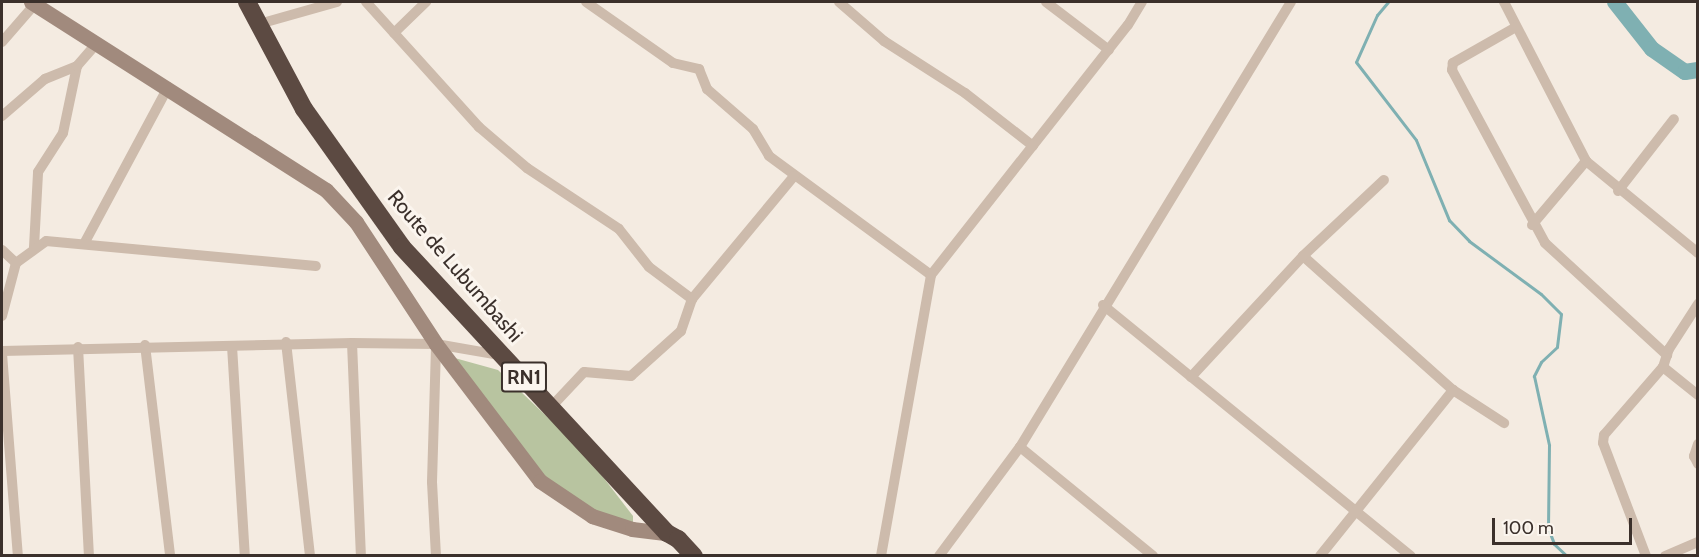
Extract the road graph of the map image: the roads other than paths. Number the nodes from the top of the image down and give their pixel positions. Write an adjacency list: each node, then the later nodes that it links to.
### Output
1 (247, 2): 12 (highway, Route de Lubumbashi / RN1)
2 (337, 2): 12 (street)
3 (366, 2): 14 (street)
4 (426, 2): 14 (street)
5 (586, 2): 24 (street)
6 (839, 2): 22 (street)
7 (1046, 2): 17 (street)
8 (1142, 2): 17 (street)
9 (1291, 2): 38 (street)
10 (1504, 2): 13 (street)
11 (33, 3): 15 (street); 16 (street)
12 (259, 24): 48 (highway, Route de Lubumbashi / RN1)
13 (1516, 27): 23 (street); 27 (street)
14 (394, 33): 36 (street)
15 (2, 42)
16 (97, 43): 18 (street); 19 (street)
17 (1109, 50): 22 (street)
18 (77, 66): 20 (street); 29 (street)
19 (168, 87): 28 (street); 42 (street)
20 (2, 116)
21 (1674, 119): 26 (street)
22 (1033, 146): 35 (street)
23 (1586, 161): 26 (street); 27 (street)
24 (794, 176): 35 (street); 36 (street)
25 (1384, 180): 32 (street)
26 (1618, 191): 31 (street)
27 (1532, 225): 47 (street)
28 (85, 242): 29 (street); 34 (street)
29 (34, 247): 33 (street)
30 (2, 250): 33 (street)
31 (1698, 253)
32 (1303, 256): 50 (street); 51 (street)
33 (16, 262): 39 (street)
34 (316, 266)
35 (931, 275): 70 (street)
36 (693, 299): 53 (street)
37 (1698, 304): 47 (street)
38 (1103, 305): 50 (street); 56 (street)
39 (2, 316)
40 (286, 342): 41 (street); 44 (street); 65 (street)
41 (352, 343): 42 (street); 66 (street)
42 (436, 344): 48 (street); 59 (street); 67 (street)
43 (145, 345): 44 (street); 45 (street); 63 (street)
44 (232, 346): 64 (street)
45 (78, 347): 46 (street); 62 (street)
46 (2, 352): 61 (street)
47 (1667, 355): 49 (street)
48 (503, 356): 53 (highway, Route de Lubumbashi / RN1)
49 (1663, 367): 52 (street); 75 (street)
50 (1191, 377): 58 (street)
51 (1453, 390): 54 (street); 58 (street)
52 (1698, 395)
53 (552, 406): 59 (highway, Route de Lubumbashi / RN1)
54 (1504, 423)
55 (1698, 444): 57 (street)
56 (1020, 447): 71 (street); 72 (street)
57 (1698, 464)
58 (1357, 511): 73 (street); 74 (street)
59 (667, 533): 68 (highway, Route de Lubumbashi / RN1); 69 (highway, Route de Lubumbashi / RN1)
60 (1698, 542): 76 (street)
61 (18, 555)
62 (89, 555)
63 (170, 555)
64 (245, 555)
65 (310, 555)
66 (361, 555)
67 (436, 555)
68 (677, 555)
69 (694, 555)
70 (881, 555)
71 (939, 555)
72 (1153, 555)
73 (1320, 555)
74 (1410, 555)
75 (1646, 555)
76 (1665, 555)

